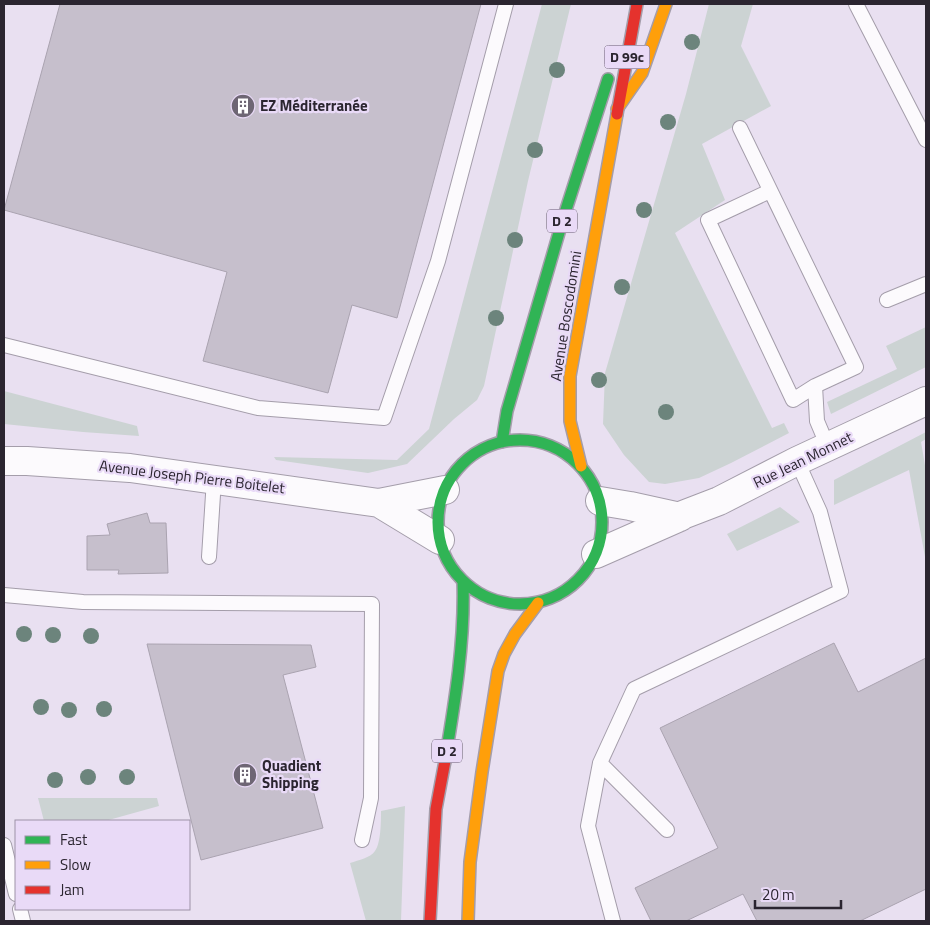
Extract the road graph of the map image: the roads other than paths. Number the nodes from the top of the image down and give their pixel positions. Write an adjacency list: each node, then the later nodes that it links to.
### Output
1 (506, 4): 13 (lane)
2 (635, 4): 5 (main road); 7 (main road, D 99c)
3 (666, 4): 7 (main road, Avenue Boscodomini / D 2)
4 (856, 4): 9 (lane)
5 (618, 50)
6 (612, 69): 16 (main road, Avenue Boscodomini / D 2)
7 (617, 110): 20 (main road, Avenue Boscodomini / D 2)
8 (740, 128): 10 (lane)
9 (926, 140)
10 (770, 191): 14 (lane); 14 (lane)
11 (926, 284): 12 (lane)
12 (887, 300)
13 (4, 345)
14 (815, 386): 17 (lane)
15 (926, 401): 17 (street, Rue Jean Monnet)
16 (502, 442): 20 (main road); 22 (main road)
17 (828, 447): 19 (street, Rue Jean Monnet)
18 (4, 461): 21 (street, Avenue Joseph Pierre Boitelet)
19 (797, 461): 25 (street, Rue Jean Monnet); 32 (lane)
20 (581, 466): 23 (main road)
21 (214, 479): 24 (street, Avenue Joseph Pierre Boitelet); 28 (lane)
22 (445, 490): 24 (street, Avenue Joseph Pierre Boitelet); 26 (main road)
23 (600, 501): 25 (street); 27 (main road)
24 (379, 503): 26 (street, Avenue Joseph Pierre Boitelet)
25 (680, 517): 27 (street, Rue Jean Monnet)
26 (440, 540): 29 (main road)
27 (596, 554): 31 (main road)
28 (209, 557)
29 (463, 581): 31 (main road); 37 (main road, D 2)
30 (4, 595): 34 (lane)
31 (538, 603): 38 (main road, D 2)
32 (600, 763): 33 (lane); 39 (lane)
33 (667, 830)
34 (362, 840)
35 (4, 845): 36 (lane)
36 (15, 890)
37 (430, 921)
38 (468, 921)
39 (613, 921)

